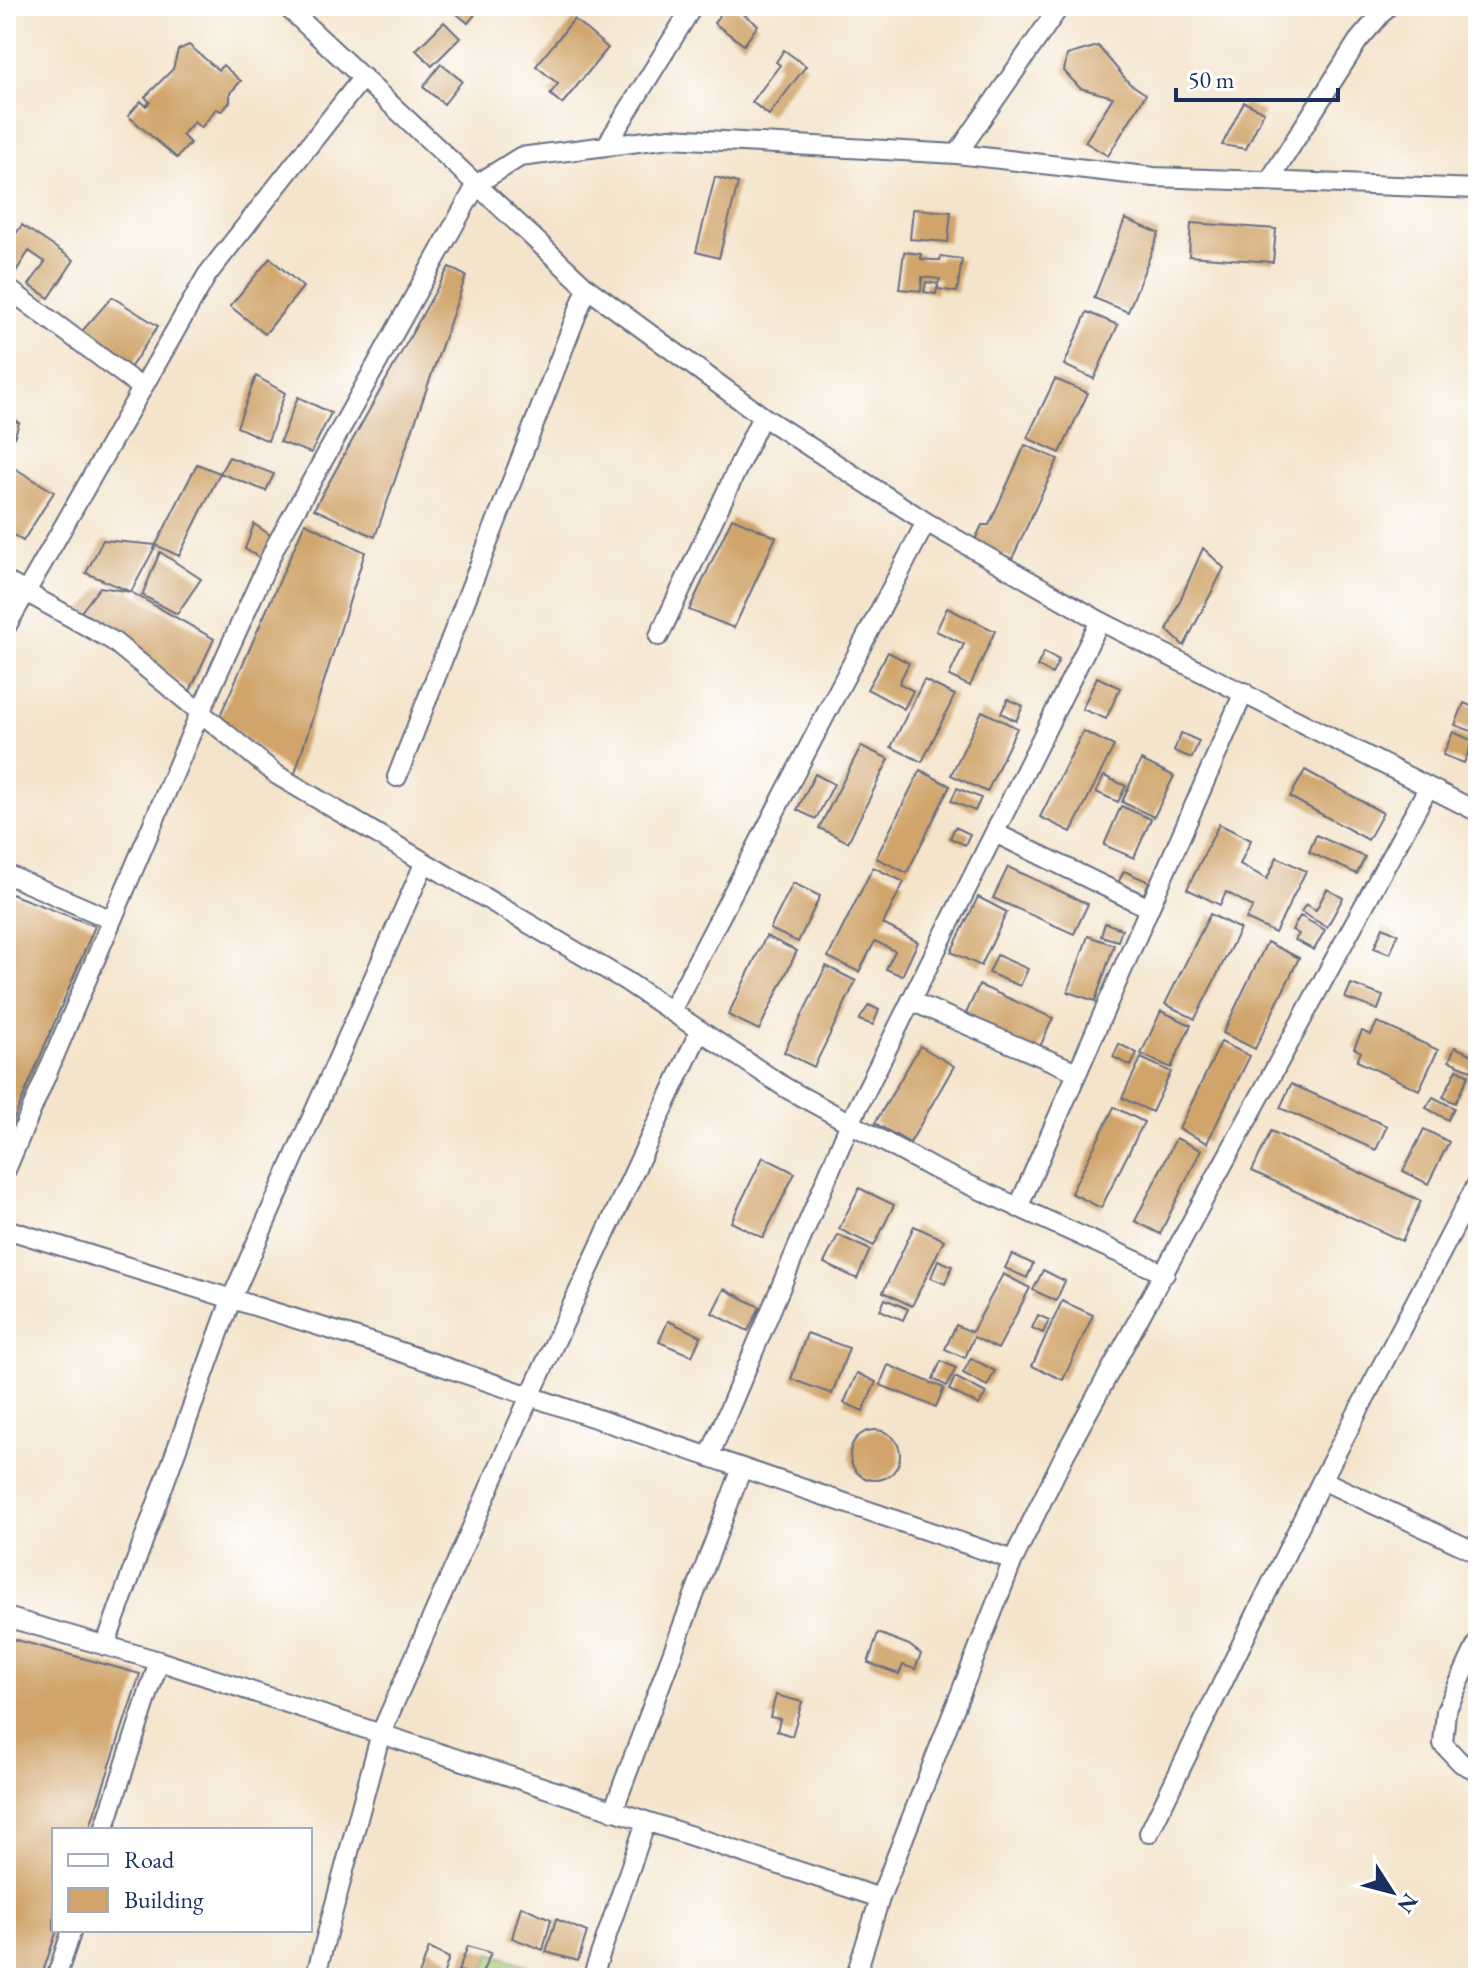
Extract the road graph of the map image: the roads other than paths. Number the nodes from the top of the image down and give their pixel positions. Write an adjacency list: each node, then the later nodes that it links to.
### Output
1 (286, 6): 5 (street)
2 (693, 6): 6 (street)
3 (1060, 6): 7 (street)
4 (1388, 6): 8 (street)
5 (363, 77): 9 (street); 13 (street)
6 (606, 146): 7 (street); 9 (street)
7 (957, 154): 8 (street)
8 (1269, 181): 10 (street)
9 (477, 184): 12 (street); 22 (street)
10 (1478, 189)
11 (6, 287): 13 (street)
12 (587, 288): 14 (street); 23 (street)
13 (142, 388): 17 (street)
14 (762, 416): 15 (street); 20 (street)
15 (926, 522): 18 (street); 32 (street)
16 (6, 581): 17 (street)
17 (25, 590): 19 (street); 22 (street)
18 (1100, 621): 21 (street); 26 (street)
19 (6, 627)
20 (659, 636)
21 (1244, 692): 24 (street); 29 (street)
22 (199, 715): 27 (street); 30 (street)
23 (397, 777)
24 (1428, 788): 25 (street); 40 (street)
25 (1478, 812)
26 (995, 833): 29 (street); 31 (street)
27 (424, 864): 32 (street); 41 (street)
28 (6, 874): 30 (street)
29 (1149, 908): 34 (street)
30 (112, 920): 36 (street)
31 (911, 1001): 34 (street); 35 (street)
32 (671, 1011): 33 (street)
33 (700, 1030): 35 (street); 42 (street)
34 (1077, 1072): 38 (street)
35 (850, 1123): 38 (street); 43 (street)
36 (6, 1170)
37 (1478, 1182): 45 (street)
38 (1018, 1208): 40 (street)
39 (6, 1229): 41 (street)
40 (1165, 1274): 47 (street)
41 (231, 1300): 42 (street); 50 (street)
42 (530, 1396): 43 (street); 52 (street)
43 (709, 1457): 44 (street)
44 (742, 1468): 47 (street); 54 (street)
45 (1322, 1480): 46 (street); 57 (street)
46 (1478, 1553)
47 (1013, 1560): 58 (street)
48 (6, 1617): 50 (street)
49 (1478, 1642): 53 (street)
50 (105, 1646): 51 (street)
51 (159, 1661): 52 (street); 56 (street)
52 (381, 1733): 54 (street); 61 (street)
53 (1478, 1771)
54 (613, 1811): 55 (street)
55 (646, 1822): 58 (street); 62 (street)
56 (105, 1828)
57 (1149, 1833)
58 (880, 1898): 63 (street)
59 (71, 1932): 60 (street)
60 (56, 1978)
61 (315, 1978)
62 (592, 1978)
63 (855, 1978)

